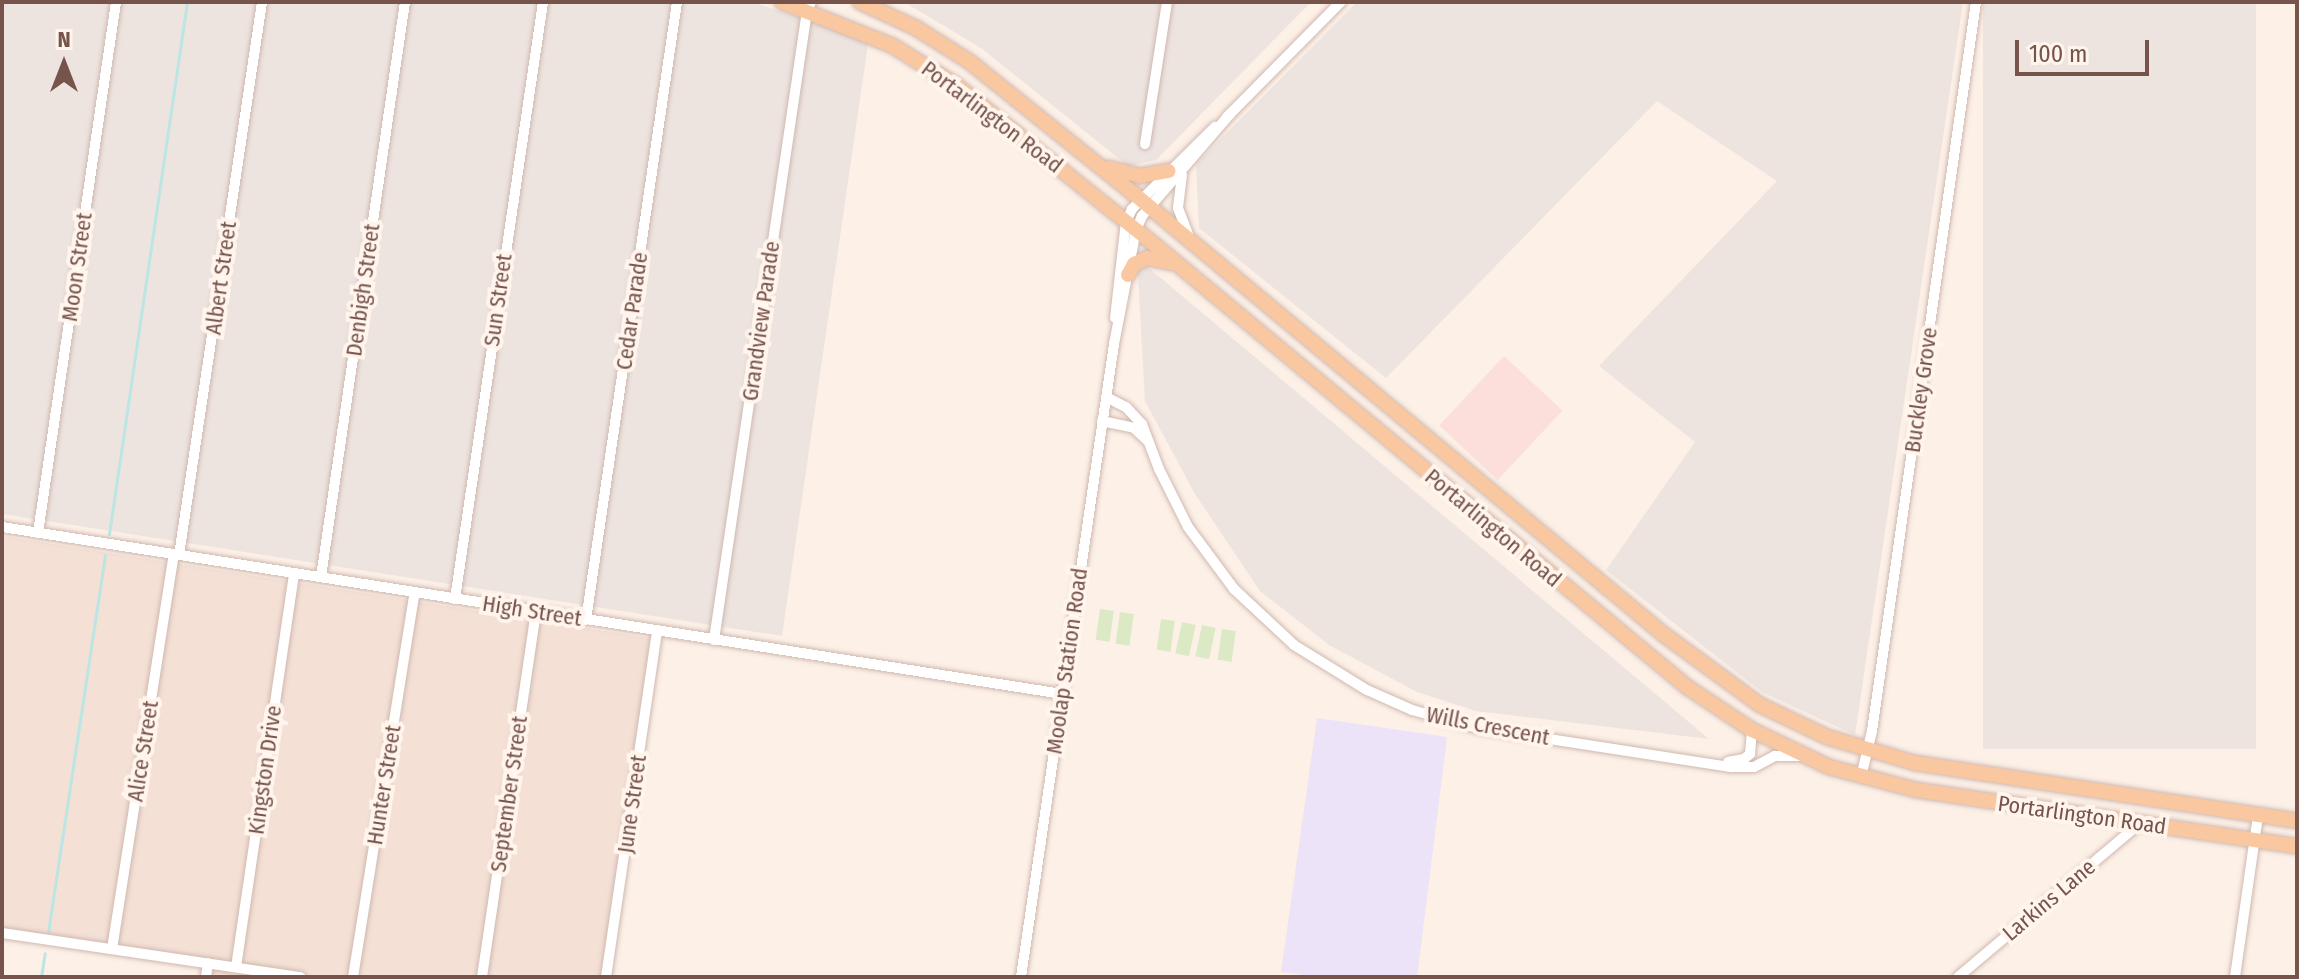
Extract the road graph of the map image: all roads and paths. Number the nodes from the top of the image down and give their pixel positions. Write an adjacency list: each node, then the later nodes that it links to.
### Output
1 (116, 2): 25 (street, Moon Street)
2 (262, 2): 26 (street, Albert Street)
3 (405, 2): 28 (street, Denbigh Street)
4 (543, 2): 30 (street, Sun Street)
5 (677, 2): 32 (street, Cedar Parade)
6 (782, 2): 11 (main road, Portarlington Road)
7 (860, 2): 13 (main road, Portarlington Road)
8 (1167, 2): 12 (street)
9 (1341, 2): 14 (street)
10 (1976, 2): 37 (street, Buckley Grove)
11 (809, 6): 16 (main road, Portarlington Road); 34 (street, Grandview Parade)
12 (1145, 144)
13 (1094, 161): 14 (main road); 15 (main road, Portarlington Road)
14 (1176, 170): 15 (street); 17 (street)
15 (1145, 203): 16 (street); 17 (main road, Portarlington Road)
16 (1131, 226): 18 (main road, Portarlington Road); 19 (street, Moolap Station Road); 20 (street, Moolap Station Road)
17 (1192, 242): 37 (main road, Portarlington Road)
18 (1177, 265): 19 (main road); 36 (main road, Portarlington Road)
19 (1128, 275): 20 (street, Moolap Station Road)
20 (1114, 344): 21 (street, Moolap Station Road)
21 (1106, 397): 22 (street, Moolap Station Road); 23 (street, Wills Crescent)
22 (1102, 421): 23 (street); 35 (street, Moolap Station Road)
23 (1148, 442): 39 (street, Wills Crescent)
24 (2, 527): 25 (street, High Street)
25 (38, 533): 26 (street, High Street)
26 (177, 554): 27 (street, High Street); 47 (street, Alice Street)
27 (294, 573): 28 (street, High Street); 49 (street, Kingston Drive)
28 (321, 577): 29 (street, High Street)
29 (415, 592): 30 (street, High Street); 52 (street, Hunter Street)
30 (455, 599): 31 (street, High Street)
31 (536, 612): 32 (street, High Street); 53 (street, September Street)
32 (586, 620): 33 (street, High Street)
33 (657, 631): 34 (street, High Street); 54 (street, June Street)
34 (714, 640): 35 (street, High Street)
35 (1062, 694): 55 (street, Moolap Station Road)
36 (1752, 730): 38 (main road, Portarlington Road); 39 (street, Wills Crescent)
37 (1868, 751): 40 (street, Buckley Grove); 41 (main road, Portarlington Road)
38 (1801, 756): 39 (street, Wills Crescent); 40 (main road, Portarlington Road)
39 (1710, 762)
40 (1861, 777): 43 (main road, Portarlington Road)
41 (2258, 815): 42 (main road, Portarlington Road); 44 (street)
42 (2297, 821)
43 (2139, 824): 44 (main road, Portarlington Road); 56 (street, Larkins Lane)
44 (2255, 840): 45 (main road, Portarlington Road); 57 (street)
45 (2297, 846)
46 (2, 933): 47 (street)
47 (112, 949): 48 (street)
48 (208, 963): 49 (street); 50 (street)
49 (236, 967): 51 (street)
50 (206, 977)
51 (301, 977)
52 (353, 977)
53 (482, 977)
54 (606, 977)
55 (1021, 977)
56 (1958, 977)
57 (2235, 977)

